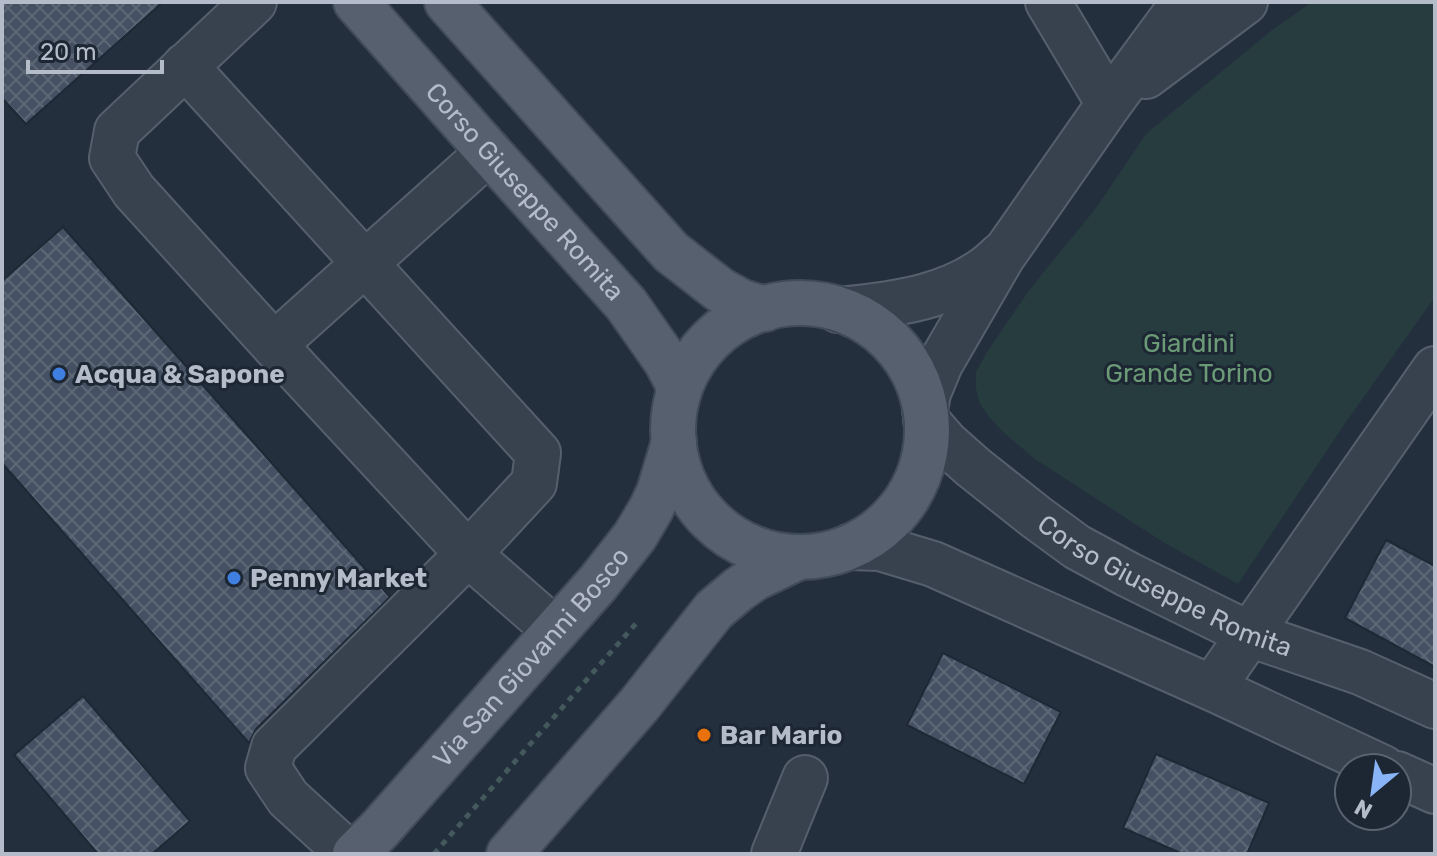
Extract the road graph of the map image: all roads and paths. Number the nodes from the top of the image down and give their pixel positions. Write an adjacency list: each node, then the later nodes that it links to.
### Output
1 (254, 2): 7 (street)
2 (356, 2): 9 (main road, Corso Giuseppe Romita)
3 (447, 2): 12 (main road)
4 (1048, 2): 8 (street)
5 (1184, 2): 8 (street)
6 (1245, 2): 8 (street)
7 (185, 66): 11 (street); 14 (street)
8 (1109, 104): 10 (street)
9 (489, 152): 11 (street); 16 (main road, Corso Giuseppe Romita)
10 (1015, 238): 13 (street); 17 (street)
11 (364, 264): 14 (street); 20 (street)
12 (765, 309): 13 (main road); 16 (main road)
13 (838, 310): 17 (main road)
14 (274, 345): 20 (street)
15 (1435, 369): 25 (street)
16 (679, 391): 18 (main road)
17 (926, 415): 19 (main road); 25 (street, Corso Giuseppe Romita)
18 (674, 442): 21 (main road); 22 (main road, Via San Giovanni Bosco)
19 (849, 547): 21 (main road); 27 (street)
20 (468, 554): 24 (street); 33 (street)
21 (799, 557): 26 (main road)
22 (598, 583): 23 (path); 24 (main road, Via San Giovanni Bosco)
23 (639, 620): 26 (path); 35 (path)
24 (555, 630): 34 (main road, Via San Giovanni Bosco)
25 (1249, 634): 27 (street); 28 (street, Corso Giuseppe Romita)
26 (680, 654): 36 (main road)
27 (1212, 688): 29 (street)
28 (1435, 706)
29 (1349, 752)
30 (805, 778): 37 (street)
31 (1413, 781): 32 (street)
32 (1435, 791)
33 (349, 854)
34 (355, 854)
35 (434, 854)
36 (509, 854)
37 (774, 854)

